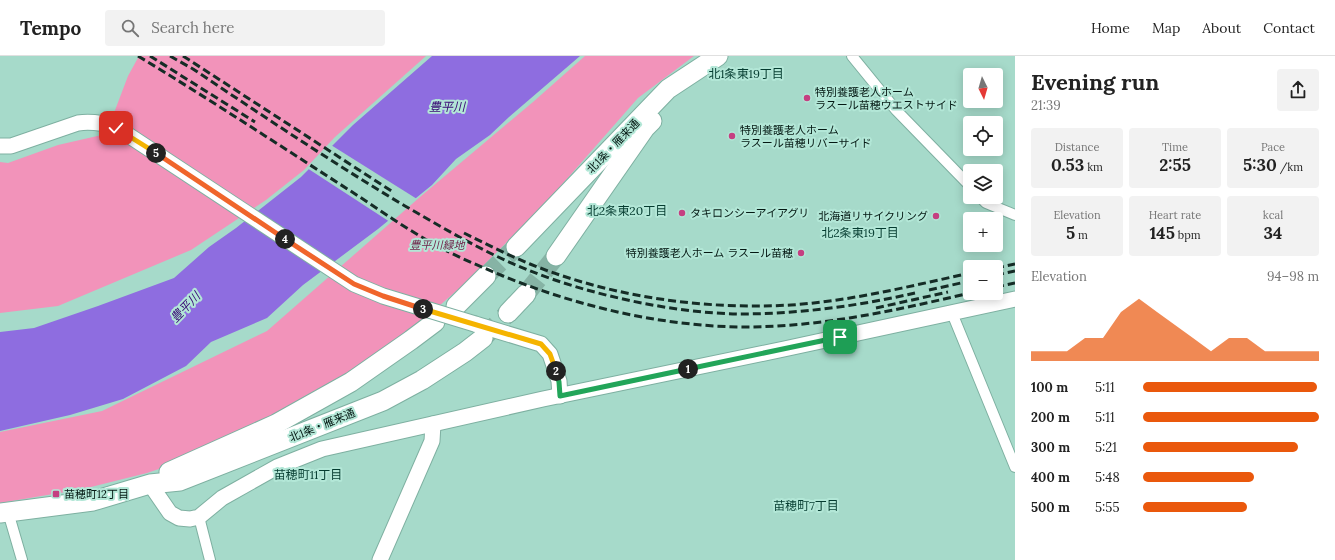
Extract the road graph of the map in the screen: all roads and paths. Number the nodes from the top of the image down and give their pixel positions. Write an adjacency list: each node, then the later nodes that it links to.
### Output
1 (718, 56): 7 (highway, 北1条・雁来通); 8 (highway, 北1条・雁来通)
2 (852, 56): 4 (street)
3 (0, 146): 16 (street, bridge)
4 (963, 179)
5 (988, 204): 6 (street)
6 (1015, 215)
7 (516, 247)
8 (556, 256)
9 (486, 276): 12 (highway)
10 (526, 294): 13 (highway)
11 (1015, 299): 14 (street)
12 (456, 306)
13 (508, 313)
14 (952, 313): 17 (street); 19 (street)
15 (435, 322): 20 (highway, 北1条・雁来通)
16 (479, 331): 17 (street); 20 (highway, 北1条・雁来通)
17 (560, 396): 18 (street)
18 (433, 424): 22 (street); 25 (street)
19 (1015, 467)
20 (150, 484): 21 (highway, 北1条・雁来通); 22 (street)
21 (4, 513): 23 (street)
22 (199, 517): 24 (street)
23 (22, 560)
24 (210, 560)
25 (380, 560)

